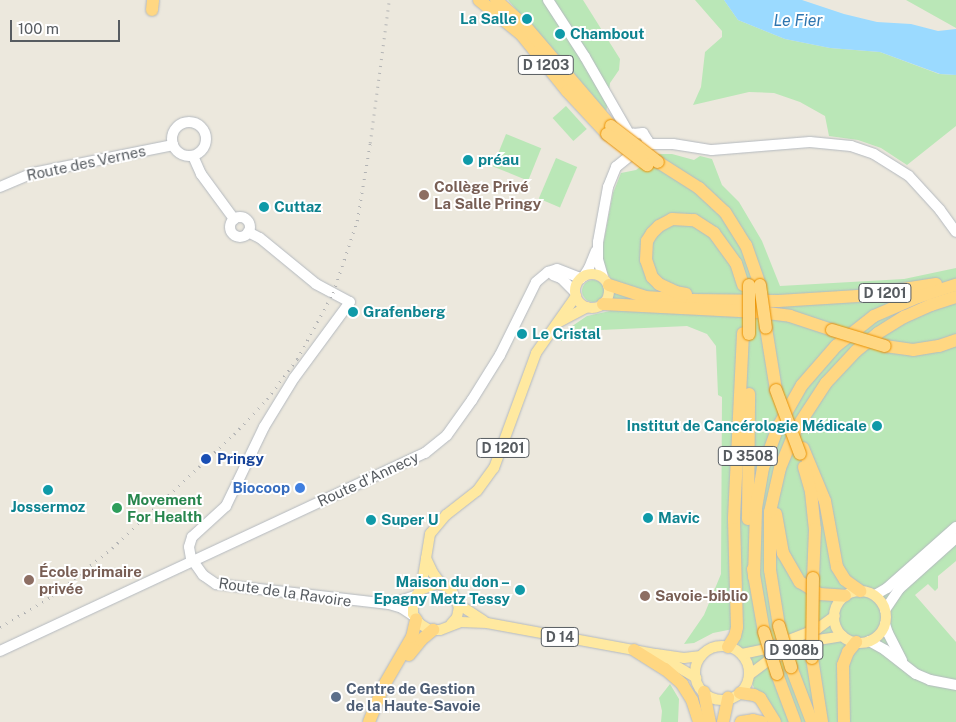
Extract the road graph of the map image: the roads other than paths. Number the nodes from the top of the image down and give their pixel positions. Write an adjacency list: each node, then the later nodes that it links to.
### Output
1 (480, 0): 4 (highway, D 1203)
2 (496, 0): 4 (highway, D 1203)
3 (548, 0): 5 (street)
4 (609, 130): 17 (highway, D 1203, bridge)
5 (639, 140): 11 (street); 12 (street)
6 (173, 145): 7 (street); 7 (street); 8 (street, Route des Vernes)
7 (193, 156): 9 (street)
8 (0, 187)
9 (234, 219): 10 (street); 10 (street)
10 (248, 232): 32 (street)
11 (956, 232)
12 (598, 242): 14 (street); 15 (street)
13 (548, 272): 14 (street); 19 (street); 32 (street, Route d'Annecy)
14 (582, 277): 15 (main road); 19 (main road)
15 (606, 281): 21 (highway, D 1201); 22 (main road)
16 (956, 281): 21 (highway, D 1201)
17 (750, 285): 21 (highway); 25 (highway, D 1203, bridge); 27 (highway, D 1203, bridge)
18 (956, 285): 33 (highway)
19 (575, 294): 23 (main road); 24 (main road, D 1201)
20 (956, 296): 28 (highway)
21 (723, 300)
22 (603, 304): 23 (main road); 26 (highway, bridge)
23 (587, 307): 24 (main road, D 1201)
24 (558, 322): 31 (main road, D 1201)
25 (746, 334): 33 (highway, D 3508); 50 (highway)
26 (956, 340)
27 (801, 451): 35 (highway); 72 (highway, D 3508, bridge)
28 (786, 454): 38 (highway); 71 (highway, bridge)
29 (956, 527): 37 (street)
30 (956, 538): 41 (street)
31 (426, 557): 34 (main road); 36 (main road, D 1201)
32 (192, 560): 39 (street, Route de la Ravoire); 52 (street, Route d'Annecy)
33 (754, 577): 70 (highway, D 3508, bridge)
34 (442, 585): 36 (main road, Route de la Ravoire); 40 (main road)
35 (860, 591): 37 (main road); 38 (main road)
36 (418, 592): 39 (street, Route de la Ravoire); 43 (main road)
37 (875, 595): 41 (main road)
38 (845, 596): 42 (main road)
39 (389, 604): 43 (street, Route de la Ravoire)
40 (458, 604): 44 (main road, D 14); 45 (main road)
41 (885, 610): 46 (main road)
42 (835, 616): 48 (main road); 54 (main road, D 908b)
43 (415, 618): 47 (main road, Route de la Ravoire); 62 (highway)
44 (487, 623): 45 (main road, D 14); 51 (main road, D 14)
45 (451, 624): 47 (main road)
46 (885, 624): 49 (main road); 56 (street)
47 (433, 630): 63 (highway)
48 (843, 636): 49 (main road); 57 (main road, D 908b)
49 (863, 641): 56 (street); 73 (highway)
50 (723, 646): 54 (main road); 55 (main road)
51 (634, 650): 53 (main road, D 14); 64 (highway)
52 (0, 651)
53 (656, 654): 55 (main road, D 14); 58 (main road, D 14)
54 (742, 654): 57 (main road)
55 (701, 656): 58 (main road)
56 (904, 664): 59 (street)
57 (749, 675): 61 (main road)
58 (696, 678): 60 (main road)
59 (956, 685)
60 (704, 692): 61 (main road); 65 (highway)
61 (734, 696): 66 (highway); 69 (highway)
62 (369, 722)
63 (376, 722)
64 (699, 722)
65 (710, 722)
66 (723, 722)
67 (741, 722): 68 (highway)
68 (762, 722)
69 (774, 722)
70 (796, 722)
71 (812, 722)
72 (822, 722)
73 (844, 722)

